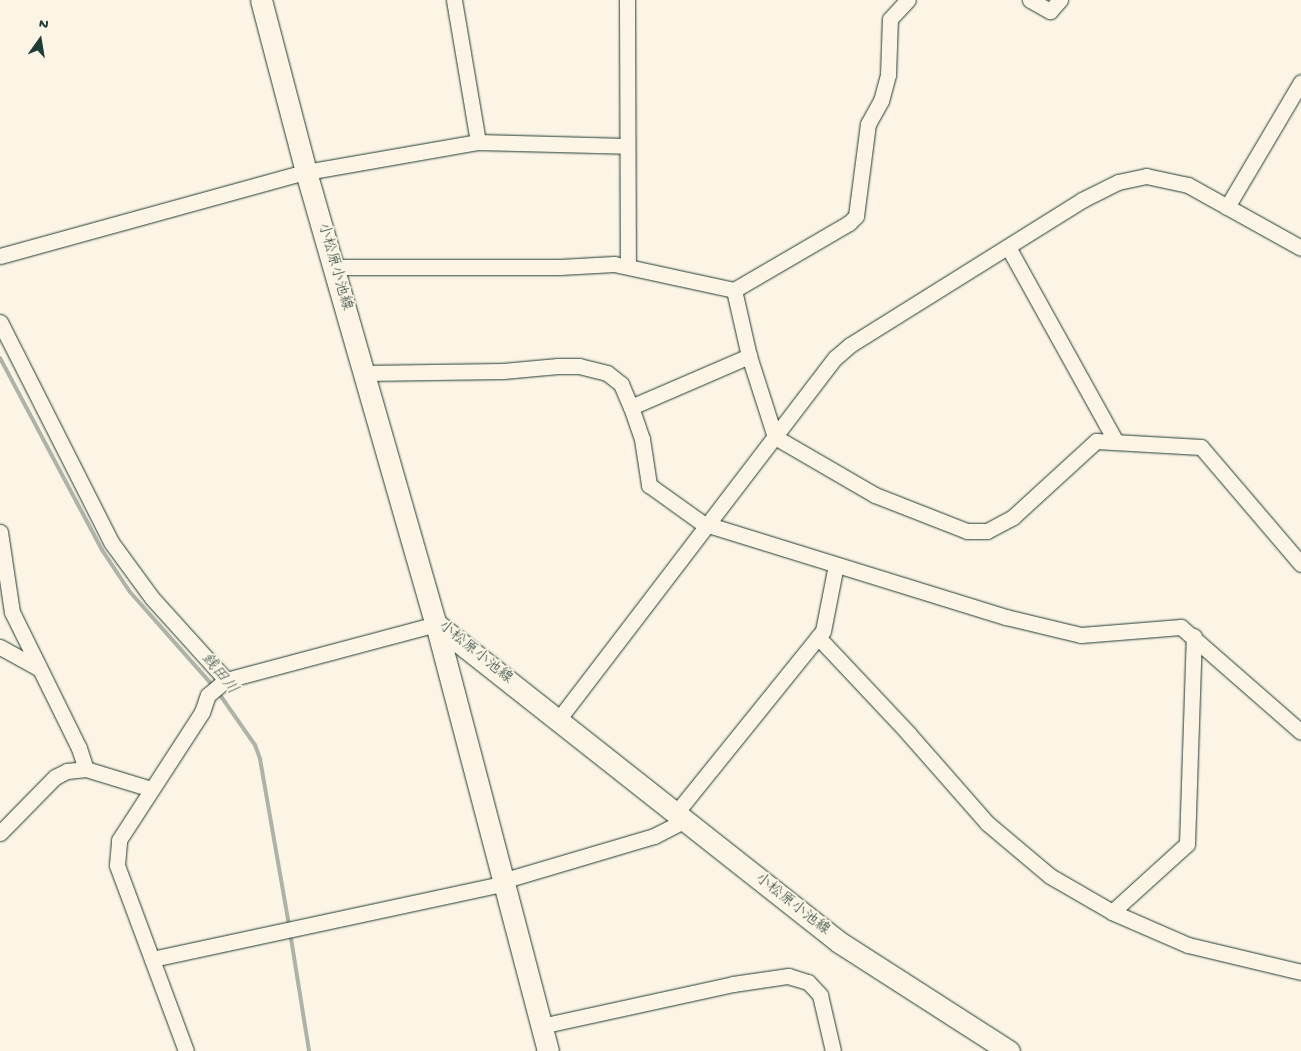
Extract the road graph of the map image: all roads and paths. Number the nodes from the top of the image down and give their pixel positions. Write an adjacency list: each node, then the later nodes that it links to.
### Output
1 (261, 0): 10 (main road, 小松原小池線)
2 (454, 0): 8 (street)
3 (627, 0): 9 (street)
4 (908, 0): 17 (street)
5 (1030, 0): 6 (street)
6 (1060, 0)
7 (1301, 82): 11 (street)
8 (478, 142): 9 (street); 10 (street)
9 (626, 146): 15 (street)
10 (306, 172): 14 (street); 16 (main road, 小松原小池線)
11 (1227, 206): 12 (street); 13 (street)
12 (1008, 247): 22 (street); 23 (street)
13 (1301, 248)
14 (0, 256)
15 (628, 266): 16 (street); 17 (street)
16 (335, 267): 20 (main road, 小松原小池線)
17 (734, 290): 19 (street)
18 (0, 322): 33 (street)
19 (749, 356): 21 (street); 22 (street)
20 (364, 373): 21 (street); 28 (main road, 小松原小池線)
21 (631, 407): 24 (street)
22 (775, 437): 23 (street); 24 (street)
23 (1116, 442): 26 (street)
24 (709, 526): 27 (street); 34 (street)
25 (0, 532): 32 (street)
26 (1301, 564)
27 (836, 565): 29 (street); 30 (street)
28 (436, 624): 33 (street); 34 (main road, 小松原小池線); 40 (main road)
29 (1194, 636): 35 (street); 41 (street)
30 (818, 638): 38 (street); 41 (street)
31 (0, 647): 32 (street)
32 (38, 668): 36 (street)
33 (226, 680): 37 (street)
34 (558, 720): 38 (main road, 小松原小池線)
35 (1301, 732)
36 (86, 769): 37 (street); 39 (street)
37 (150, 789): 42 (street)
38 (680, 817): 40 (street); 48 (main road, 小松原小池線)
39 (0, 833)
40 (503, 883): 42 (street); 44 (main road)
41 (1112, 912): 43 (street)
42 (152, 958): 45 (street)
43 (1301, 972)
44 (541, 1026): 46 (main road); 47 (street)
45 (186, 1051)
46 (548, 1051)
47 (833, 1051)
48 (1009, 1051)

